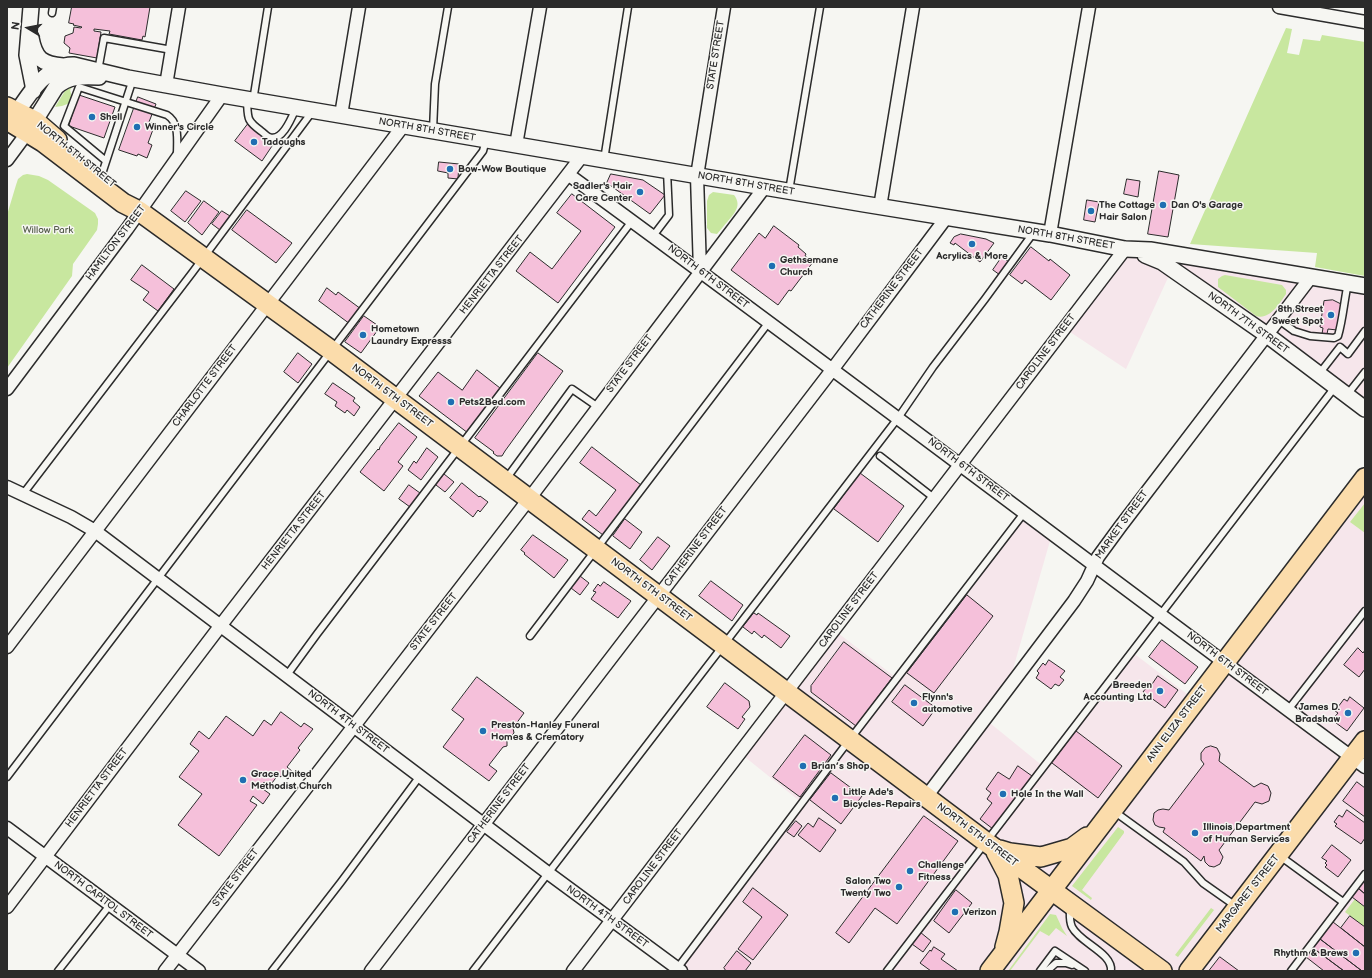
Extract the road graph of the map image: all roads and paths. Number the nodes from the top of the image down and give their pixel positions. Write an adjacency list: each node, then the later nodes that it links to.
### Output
1 (179, 7): 14 (street)
2 (268, 7): 21 (lane)
3 (359, 7): 25 (street)
4 (448, 7): 29 (lane)
5 (540, 7): 31 (street)
6 (628, 7): 35 (lane)
7 (724, 7): 39 (street, STATE STREET)
8 (820, 7): 41 (lane)
9 (914, 7): 42 (street)
10 (1089, 7): 47 (street)
11 (1279, 7): 13 (street)
12 (31, 9): 15 (street, NORTH 8TH STREET); 19 (street)
13 (1365, 22)
14 (172, 50): 16 (lane); 18 (street)
15 (63, 66): 16 (street, NORTH 8TH STREET); 19 (street)
16 (98, 74): 17 (street, NORTH 8TH STREET); 28 (street, NORTH 8TH STREET)
17 (130, 79): 18 (street, NORTH 8TH STREET); 22 (lane)
18 (166, 85): 20 (street, NORTH 8TH STREET)
19 (33, 91): 26 (street)
20 (222, 95): 21 (street, NORTH 8TH STREET); 33 (street, HAMILTON STREET)
21 (250, 100): 23 (street, NORTH 8TH STREET); 23 (lane)
22 (126, 101): 33 (lane); 37 (lane); 37 (lane)
23 (296, 108): 24 (street, NORTH 8TH STREET)
24 (313, 111): 25 (street, NORTH 8TH STREET); 50 (lane)
25 (341, 115): 27 (street, NORTH 8TH STREET)
26 (10, 118): 28 (main road, NORTH 5TH STREET)
27 (403, 126): 29 (street, NORTH 8TH STREET); 55 (street, CHARLOTTE STREET)
28 (31, 127): 34 (street); 37 (main road, NORTH 5TH STREET); 37 (main road, NORTH 5TH STREET)
29 (433, 131): 30 (street, NORTH 8TH STREET)
30 (486, 140): 31 (street, NORTH 8TH STREET); 60 (lane)
31 (516, 146): 32 (street, NORTH 8TH STREET)
32 (582, 156): 35 (street, NORTH 8TH STREET); 38 (street, HENRIETTA STREET)
33 (178, 158): 43 (street, HAMILTON STREET)
34 (7, 160)
35 (604, 160): 36 (street, NORTH 8TH STREET)
36 (667, 171): 39 (street, NORTH 8TH STREET); 48 (lane)
37 (102, 173): 43 (main road, NORTH 5TH STREET)
38 (569, 175): 45 (street, NORTH 6TH STREET); 66 (street, HENRIETTA STREET)
39 (696, 176): 40 (street, NORTH 8TH STREET); 51 (street, STATE STREET)
40 (764, 188): 41 (street, NORTH 8TH STREET); 51 (street, STATE STREET)
41 (789, 192): 42 (street, NORTH 8TH STREET)
42 (880, 207): 44 (street, NORTH 8TH STREET)
43 (139, 211): 50 (main road, NORTH 5TH STREET); 64 (street, HAMILTON STREET)
44 (946, 218): 46 (street, NORTH 8TH STREET); 61 (street, CATHERINE STREET)
45 (632, 221): 48 (street, NORTH 6TH STREET); 70 (lane)
46 (1035, 232): 47 (street, NORTH 8TH STREET); 69 (lane)
47 (1050, 234): 49 (street, NORTH 8TH STREET)
48 (653, 236): 51 (street, NORTH 6TH STREET)
49 (1125, 249): 52 (street, NORTH 8TH STREET); 59 (street, NORTH 7TH STREET); 72 (street, CAROLINE STREET)
50 (203, 258): 55 (main road, NORTH 5TH STREET); 76 (lane)
51 (700, 271): 57 (street, NORTH 6TH STREET); 67 (street, STATE STREET)
52 (1311, 277): 53 (street, NORTH 8TH STREET); 56 (street, MARKET STREET)
53 (1348, 283): 54 (street, NORTH 8TH STREET); 56 (lane)
54 (1365, 286)
55 (267, 304): 60 (main road, NORTH 5TH STREET); 80 (street, CHARLOTTE STREET)
56 (1278, 320): 59 (street, MARKET STREET)
57 (769, 322): 61 (street, NORTH 6TH STREET); 81 (lane)
58 (1365, 331): 63 (lane)
59 (1267, 335): 63 (street, NORTH 7TH STREET); 82 (street, MARKET STREET)
60 (332, 351): 66 (main road, NORTH 5TH STREET); 83 (lane)
61 (832, 370): 69 (street, NORTH 6TH STREET); 84 (street, CATHERINE STREET)
62 (1365, 372): 65 (lane)
63 (1319, 374): 65 (street, NORTH 7TH STREET)
64 (7, 389)
65 (1341, 391): 68 (street, NORTH 7TH STREET); 86 (lane)
66 (396, 399): 70 (main road, NORTH 5TH STREET); 87 (street, HENRIETTA STREET)
67 (598, 407): 74 (lane); 78 (street, STATE STREET)
68 (1365, 409)
69 (898, 418): 72 (street, NORTH 6TH STREET); 89 (lane)
70 (460, 446): 74 (main road, NORTH 5TH STREET); 92 (lane)
71 (880, 456): 77 (lane)
72 (960, 464): 77 (street, CAROLINE STREET); 79 (street, NORTH 6TH STREET)
73 (1365, 478): 91 (main road, ANN ELIZA STREET)
74 (505, 481): 78 (main road, NORTH 5TH STREET)
75 (7, 487): 76 (street, NORTH 4TH STREET)
76 (24, 494): 80 (street, NORTH 4TH STREET)
77 (934, 498): 93 (street, CAROLINE STREET)
78 (529, 499): 81 (main road, NORTH 5TH STREET); 95 (street, STATE STREET)
79 (1024, 513): 82 (street, NORTH 6TH STREET); 96 (lane)
80 (95, 531): 83 (street, NORTH 4TH STREET); 90 (street, CHARLOTTE STREET)
81 (596, 549): 84 (main road, NORTH 5TH STREET); 88 (lane)
82 (1094, 565): 86 (street, NORTH 6TH STREET); 101 (street, MARKET STREET)
83 (158, 578): 87 (street, NORTH 4TH STREET); 100 (lane)
84 (658, 596): 89 (main road, NORTH 5TH STREET); 103 (street, CATHERINE STREET)
85 (1365, 611): 94 (lane)
86 (1161, 615): 91 (street, NORTH 6TH STREET); 106 (lane)
87 (221, 625): 92 (street, NORTH 4TH STREET); 108 (street, HENRIETTA STREET)
88 (530, 636)
89 (724, 645): 93 (main road, NORTH 5TH STREET); 109 (lane)
90 (7, 647)
91 (1225, 662): 94 (street, NORTH 6TH STREET); 102 (main road, ANN ELIZA STREET)
92 (287, 675): 95 (street, NORTH 4TH STREET)
93 (787, 692): 96 (main road, NORTH 5TH STREET); 117 (street, CAROLINE STREET)
94 (1288, 710): 98 (street, NORTH 6TH STREET)
95 (353, 726): 99 (street, NORTH 4TH STREET); 119 (street, STATE STREET)
96 (850, 740): 101 (main road, NORTH 5TH STREET); 120 (lane)
97 (1365, 741): 98 (main road, MARGARET STREET)
98 (1359, 762): 107 (main road, MARGARET STREET)
99 (420, 776): 103 (street, NORTH 4TH STREET); 125 (lane)
100 (7, 777)
101 (926, 797): 106 (main road, NORTH 5TH STREET)
102 (1112, 810): 104 (main road, ANN ELIZA STREET); 116 (lane)
103 (484, 824): 109 (street, NORTH 4TH STREET); 126 (street, CATHERINE STREET)
104 (1099, 827): 106 (main road); 111 (main road, ANN ELIZA STREET)
105 (7, 828): 108 (street, NORTH CAPITOL STREET)
106 (990, 845): 111 (main road, NORTH 5TH STREET); 118 (main road); 129 (lane)
107 (1279, 855): 112 (lane); 116 (main road, MARGARET STREET)
108 (45, 857): 113 (street, NORTH CAPITOL STREET); 115 (street, HENRIETTA STREET)
109 (548, 873): 117 (street, NORTH 4TH STREET); 127 (lane)
110 (1365, 874): 112 (lane)
111 (1051, 891): 114 (main road, NORTH 5TH STREET); 118 (main road, ANN ELIZA STREET)
112 (1343, 902): 136 (lane)
113 (110, 905): 119 (street, NORTH CAPITOL STREET); 122 (lane)
114 (1070, 905): 133 (lane); 134 (main road, NORTH 5TH STREET)
115 (7, 907)
116 (1238, 908): 135 (main road, MARGARET STREET)
117 (613, 920): 120 (street, NORTH 4TH STREET); 128 (street, CAROLINE STREET)
118 (1003, 953): 130 (main road, ANN ELIZA STREET)
119 (177, 955): 123 (street, STATE STREET); 124 (street, NORTH CAPITOL STREET)
120 (678, 970)
121 (1084, 970): 131 (lane); 132 (lane)
122 (58, 971)
123 (165, 971)
124 (199, 971)
125 (272, 971)
126 (371, 971)
127 (472, 971)
128 (573, 971)
129 (888, 971)
130 (990, 971)
131 (1040, 971)
132 (1047, 971)
133 (1111, 971)
134 (1162, 971)
135 (1189, 971)
136 (1290, 971)

